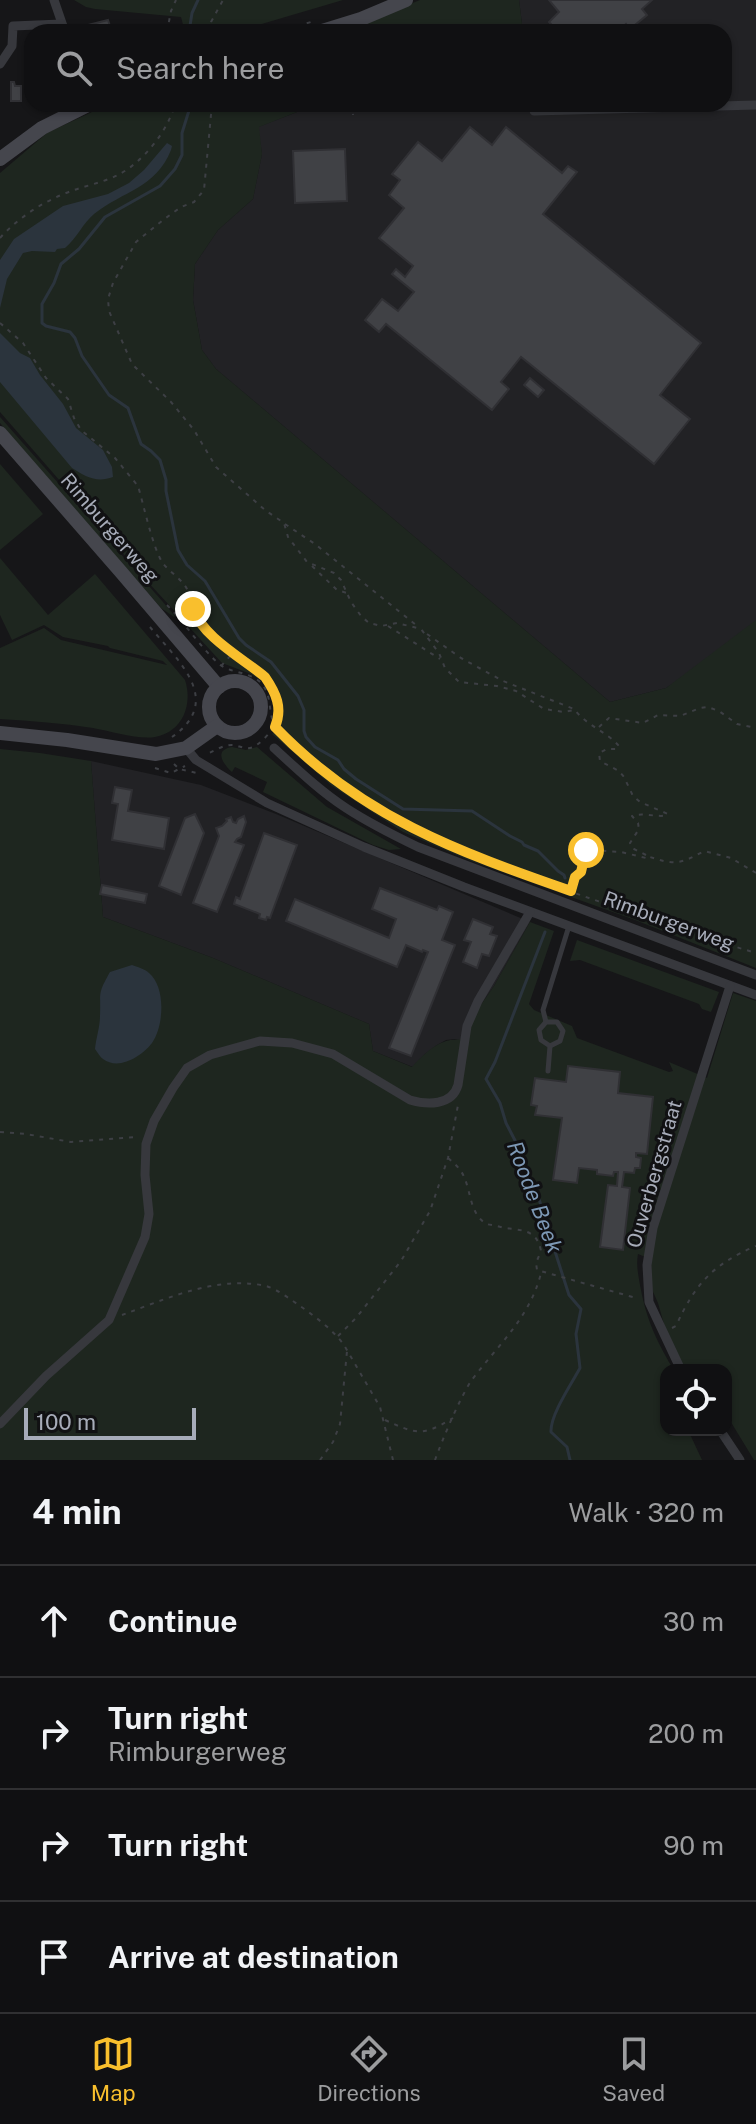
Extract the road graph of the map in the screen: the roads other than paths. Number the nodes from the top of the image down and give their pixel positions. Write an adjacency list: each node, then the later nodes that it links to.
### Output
1 (54, 0): 3 (street)
2 (406, 0): 4 (street)
3 (62, 24)
4 (345, 24)
5 (24, 26): 6 (street)
6 (0, 64)
7 (756, 105): 8 (street)
8 (732, 106)
9 (74, 112): 10 (street)
10 (0, 159)
11 (0, 433): 12 (street, Rimburgerweg)
12 (219, 687): 13 (street); 13 (street)
13 (217, 726): 15 (street)
14 (0, 733): 15 (street)
15 (186, 748): 17 (street)
16 (274, 748): 19 (street, Rimburgerweg)
17 (530, 912): 18 (street); 26 (street)
18 (570, 925): 20 (street); 22 (lane)
19 (756, 975)
20 (730, 986): 21 (street); 25 (street, Ouverbergstraat)
21 (756, 995)
22 (546, 1022): 23 (lane); 23 (lane)
23 (550, 1046): 24 (lane)
24 (548, 1071)
25 (678, 1364)
26 (0, 1424)
27 (724, 1436): 28 (street)
28 (740, 1460)

